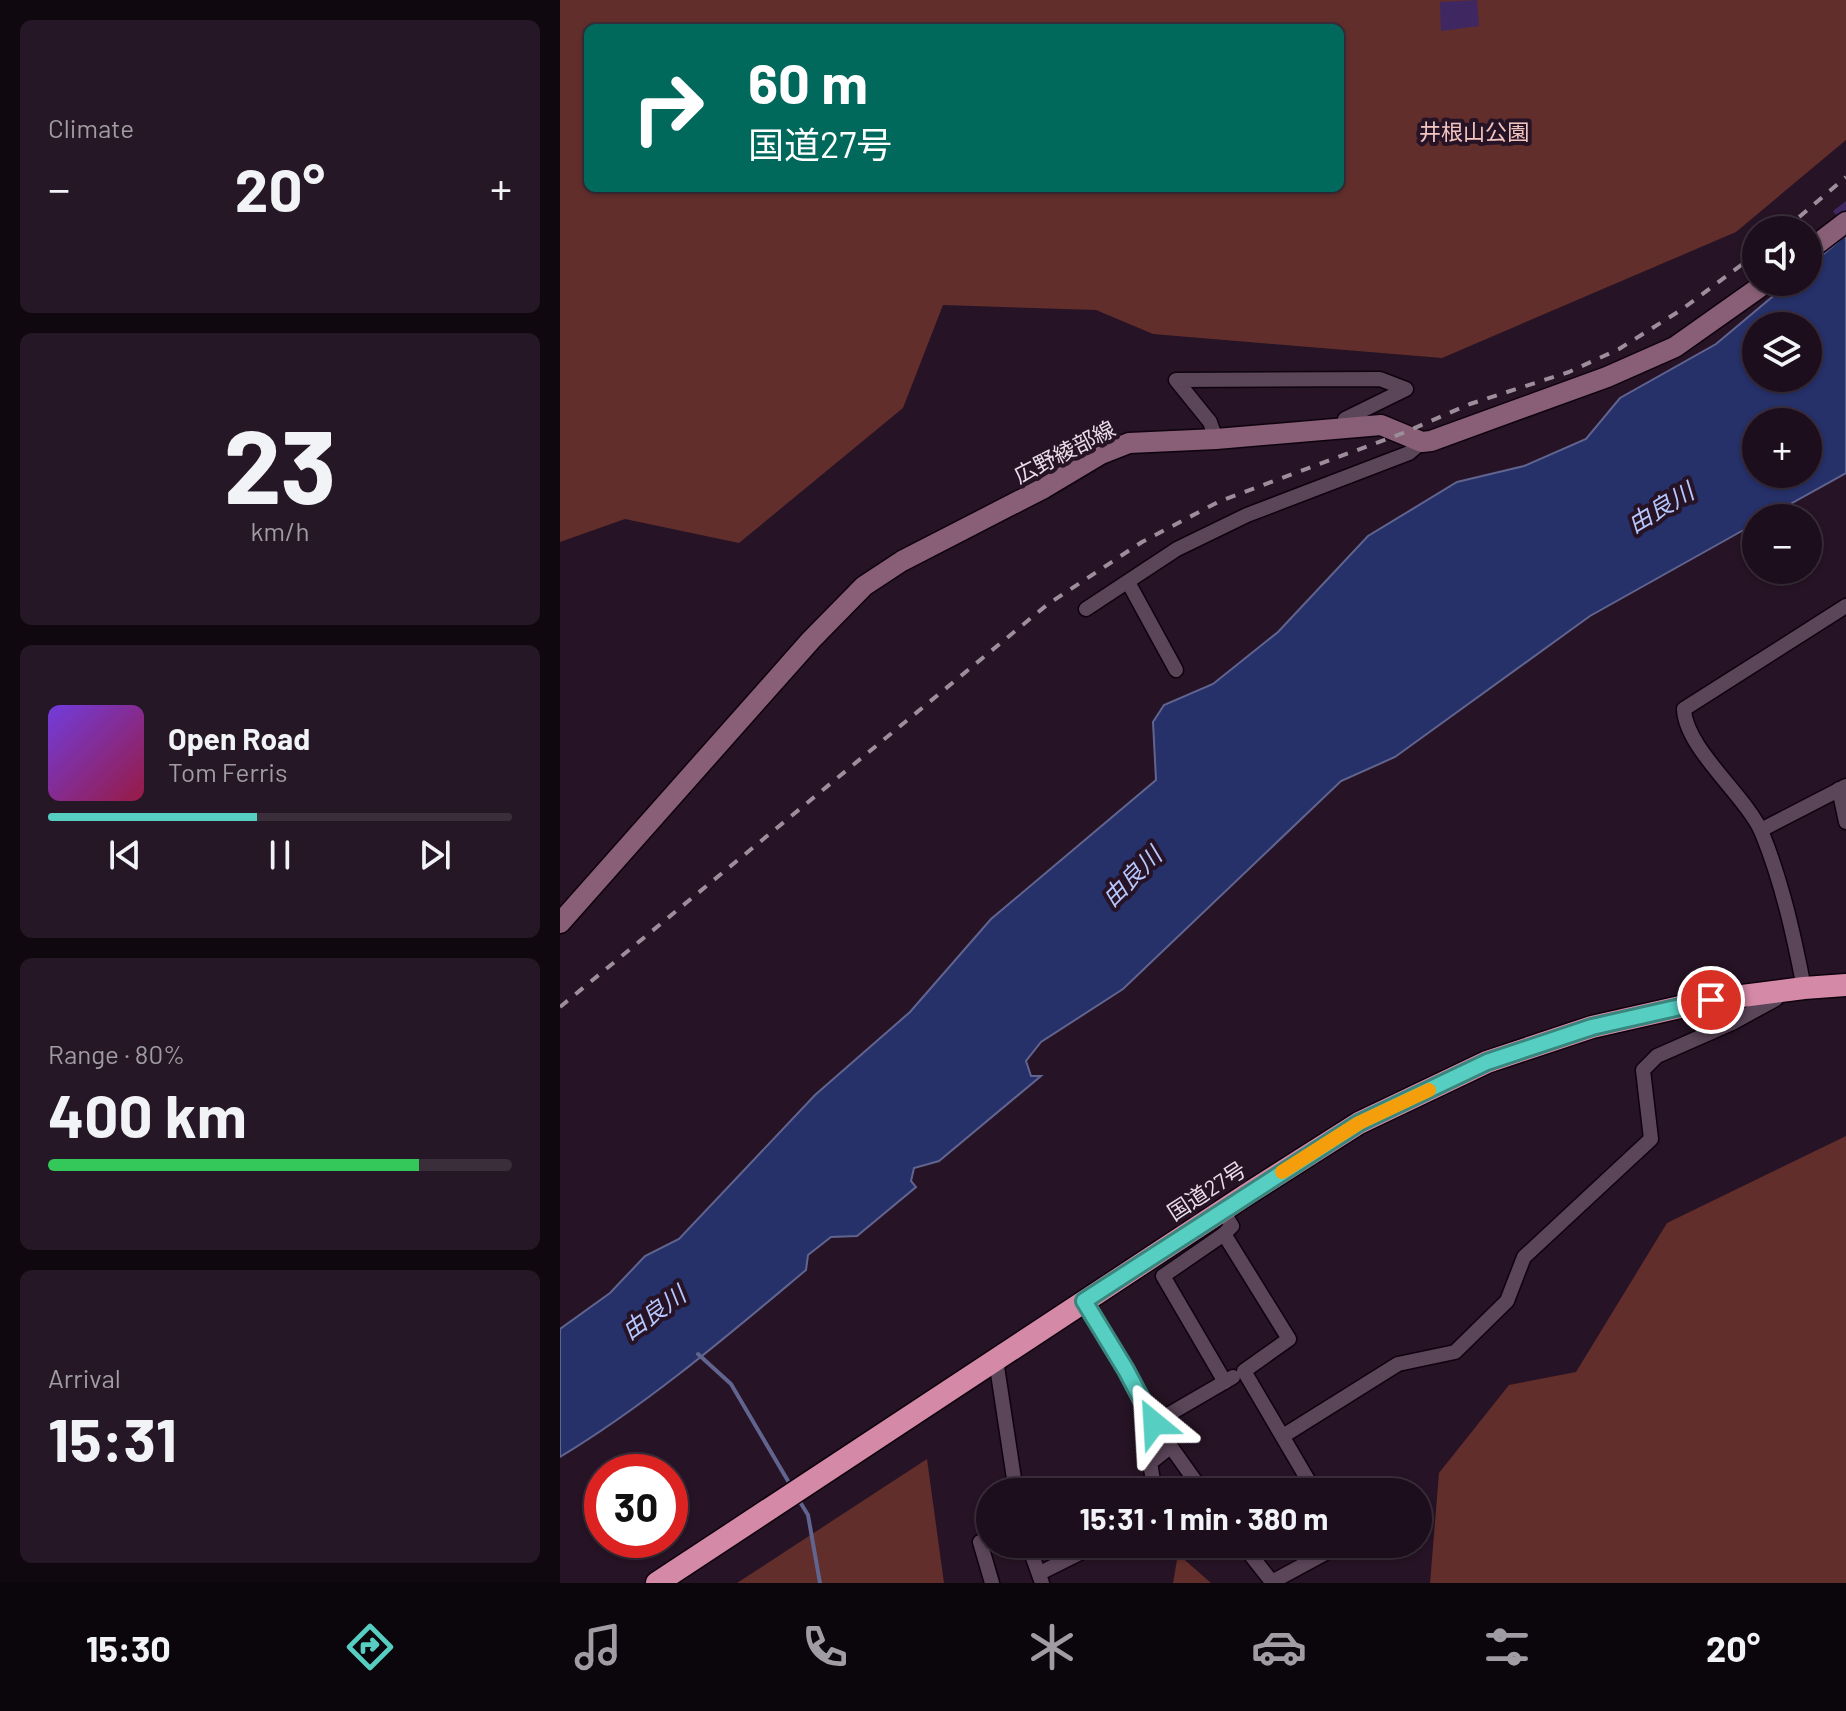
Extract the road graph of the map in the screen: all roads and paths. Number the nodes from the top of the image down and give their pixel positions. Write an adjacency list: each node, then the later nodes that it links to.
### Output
1 (1846, 222): 2 (main road)
2 (1822, 240)
3 (1747, 296): 6 (main road)
4 (1348, 429): 5 (main road, 広野綾部線); 5 (street); 6 (main road, 広野綾部線)
5 (1216, 439): 14 (main road, 広野綾部線)
6 (1422, 442): 7 (street)
7 (1128, 582): 9 (street); 10 (street)
8 (1846, 606): 13 (street)
9 (1086, 609)
10 (1176, 670)
11 (1842, 788): 12 (street); 13 (street)
12 (1846, 822)
13 (1761, 830): 16 (street)
14 (560, 923)
15 (1846, 985): 16 (highway, 国道27号)
16 (1804, 988): 17 (highway, 国道27号)
17 (1777, 991): 18 (highway, 国道27号); 25 (street)
18 (1223, 1211): 19 (street); 20 (highway, 国道27号)
19 (1224, 1234): 22 (street); 23 (street)
20 (1084, 1301): 21 (highway, 国道27号); 24 (street)
21 (996, 1360): 27 (street); 37 (highway, 国道27号)
22 (1244, 1371): 23 (street); 25 (street)
23 (1225, 1382): 24 (street)
24 (1154, 1423): 26 (street)
25 (1283, 1436): 30 (street)
26 (1170, 1447): 28 (street); 29 (street)
27 (1014, 1478)
28 (1153, 1478)
29 (1193, 1478)
30 (1307, 1478)
31 (985, 1558): 38 (street)
32 (1033, 1558): 36 (street)
33 (1075, 1558): 36 (street)
34 (1253, 1558): 35 (street)
35 (1316, 1558)
36 (1041, 1578)
37 (657, 1583)
38 (992, 1583)

